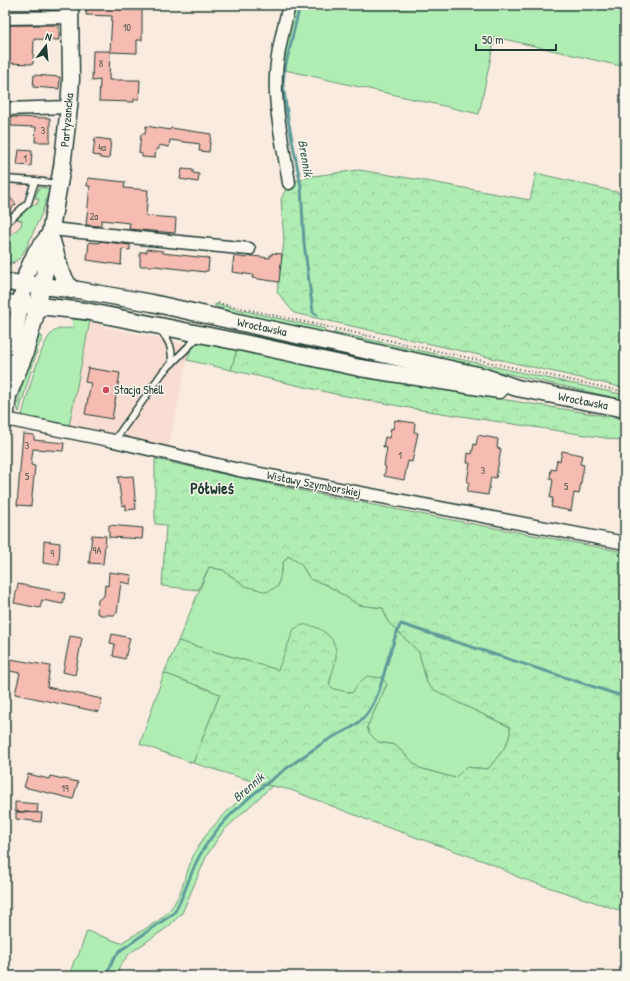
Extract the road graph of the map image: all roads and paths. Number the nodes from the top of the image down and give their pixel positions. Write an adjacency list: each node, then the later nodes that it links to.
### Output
1 (290, 5): 8 (street)
2 (70, 11): 3 (street); 4 (main road, Partyzancka)
3 (5, 18)
4 (69, 107): 5 (street); 9 (main road, Partyzancka)
5 (5, 110)
6 (5, 179): 7 (lane)
7 (35, 181): 9 (lane); 10 (lane)
8 (289, 183)
9 (60, 184): 11 (main road, Partyzancka)
10 (5, 224)
11 (50, 232): 12 (street); 16 (main road, Partyzancka); 17 (main road, Partyzancka); 18 (main road)
12 (249, 249)
13 (18, 262): 14 (path)
14 (5, 265)
15 (5, 282): 16 (main road, Wrocławska)
16 (26, 284): 17 (main road, Wrocławska); 20 (main road, Partyzancka)
17 (42, 286): 18 (main road, Wrocławska); 21 (main road, Partyzancka)
18 (71, 290): 26 (main road, Wrocławska)
19 (5, 303): 20 (main road, Wrocławska)
20 (21, 304): 21 (main road, Wrocławska); 24 (main road, Partyzancka)
21 (38, 306): 22 (main road, Wrocławska); 27 (main road, Partyzancka)
22 (155, 325): 23 (main road, Wrocławska); 25 (lane)
23 (201, 334): 25 (lane); 26 (main road, Wrocławska)
24 (8, 347): 27 (main road, Partyzancka)
25 (172, 363): 30 (lane)
26 (517, 388): 28 (main road, Wrocławska)
27 (9, 393): 29 (main road)
28 (625, 409)
29 (5, 420): 30 (street, Wisławy Szymborskiej)
30 (114, 441): 31 (street, Wisławy Szymborskiej)
31 (625, 543)

